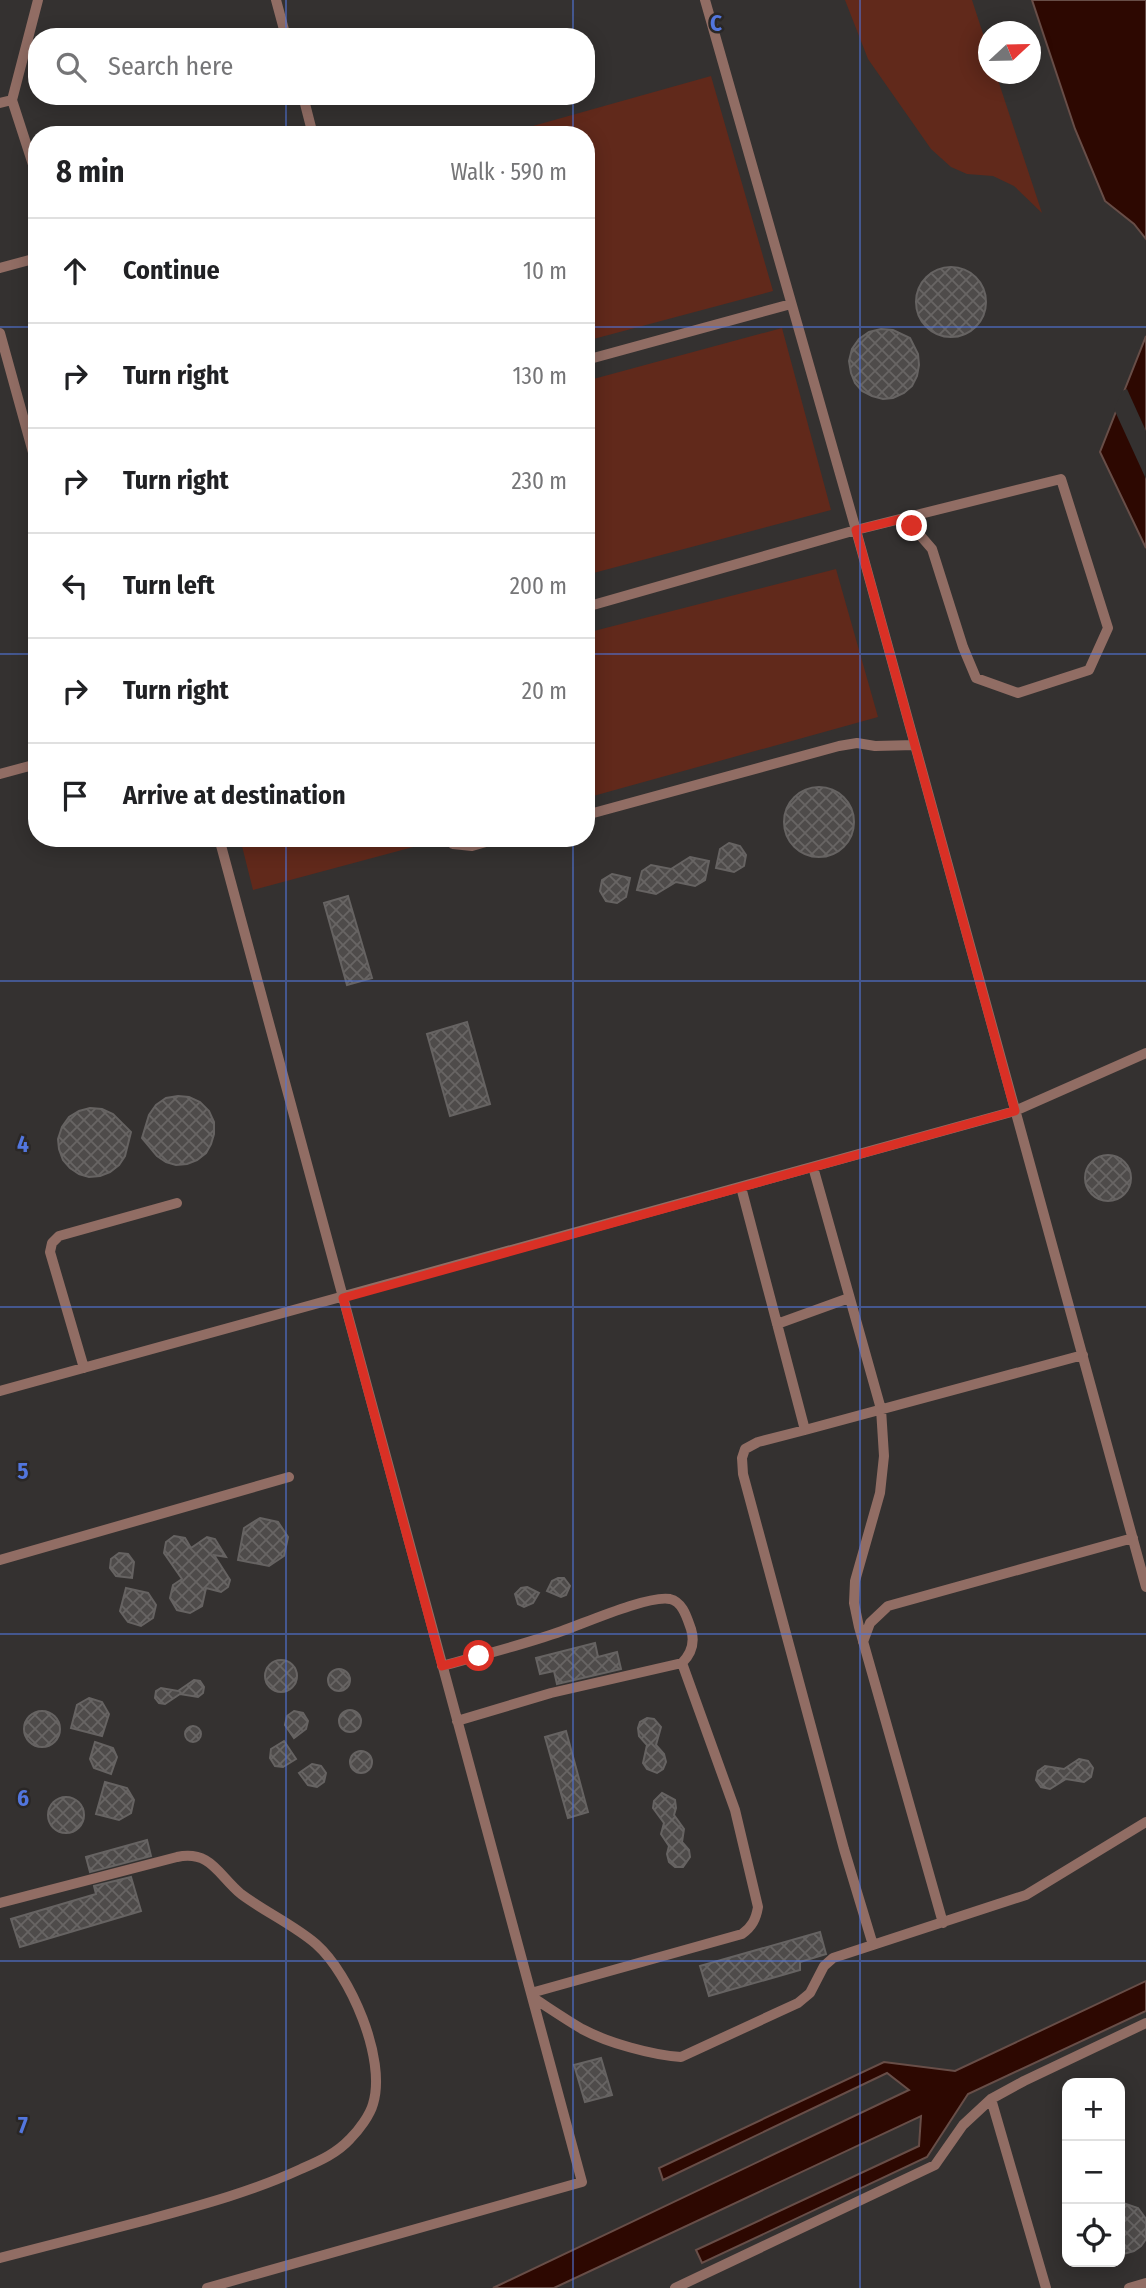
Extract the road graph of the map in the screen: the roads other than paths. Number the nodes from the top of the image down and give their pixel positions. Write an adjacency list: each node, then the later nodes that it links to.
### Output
1 (38, 0): 4 (lane)
2 (276, 0): 5 (lane)
3 (705, 0): 14 (lane)
4 (31, 28)
5 (284, 28)
6 (28, 38): 7 (lane)
7 (12, 100): 8 (lane); 11 (lane)
8 (0, 103)
9 (305, 105): 10 (lane)
10 (311, 126)
11 (28, 149)
12 (28, 260): 13 (lane)
13 (0, 268)
14 (792, 304): 16 (lane); 19 (lane)
15 (0, 333): 17 (lane)
16 (595, 358)
17 (28, 434)
18 (901, 519): 18 (lane); 19 (lane)
19 (856, 530): 20 (lane); 21 (lane)
20 (595, 604)
21 (915, 745): 24 (lane); 27 (lane)
22 (28, 766): 23 (lane)
23 (0, 774)
24 (595, 813)
25 (221, 847): 31 (lane)
26 (1146, 1053): 27 (lane)
27 (1015, 1111): 28 (lane); 34 (lane)
28 (813, 1167): 29 (lane); 32 (lane)
29 (741, 1187): 31 (lane); 33 (lane)
30 (177, 1203): 35 (lane)
31 (343, 1298): 35 (lane); 45 (lane)
32 (849, 1298): 33 (lane); 37 (lane)
33 (777, 1324): 38 (lane)
34 (1083, 1355): 37 (lane); 40 (lane)
35 (84, 1368): 36 (lane)
36 (0, 1391)
37 (881, 1409): 38 (lane); 43 (lane)
38 (805, 1430): 50 (lane)
39 (289, 1477): 41 (lane)
40 (1133, 1538): 42 (lane); 43 (lane)
41 (0, 1560)
42 (1146, 1587)
43 (863, 1642): 49 (lane)
44 (682, 1663): 45 (lane); 46 (lane); 51 (lane)
45 (442, 1666): 46 (lane)
46 (457, 1721): 51 (lane)
47 (1146, 1822): 49 (lane)
48 (0, 1903): 54 (lane)
49 (943, 1923): 50 (lane)
50 (873, 1945): 51 (lane)
51 (531, 1995): 56 (lane)
52 (1146, 2023): 53 (lane)
53 (992, 2099): 57 (lane); 58 (lane)
54 (0, 2258)
55 (1146, 2283): 59 (lane)
56 (207, 2288)
57 (675, 2288)
58 (1046, 2288)
59 (1129, 2288)

